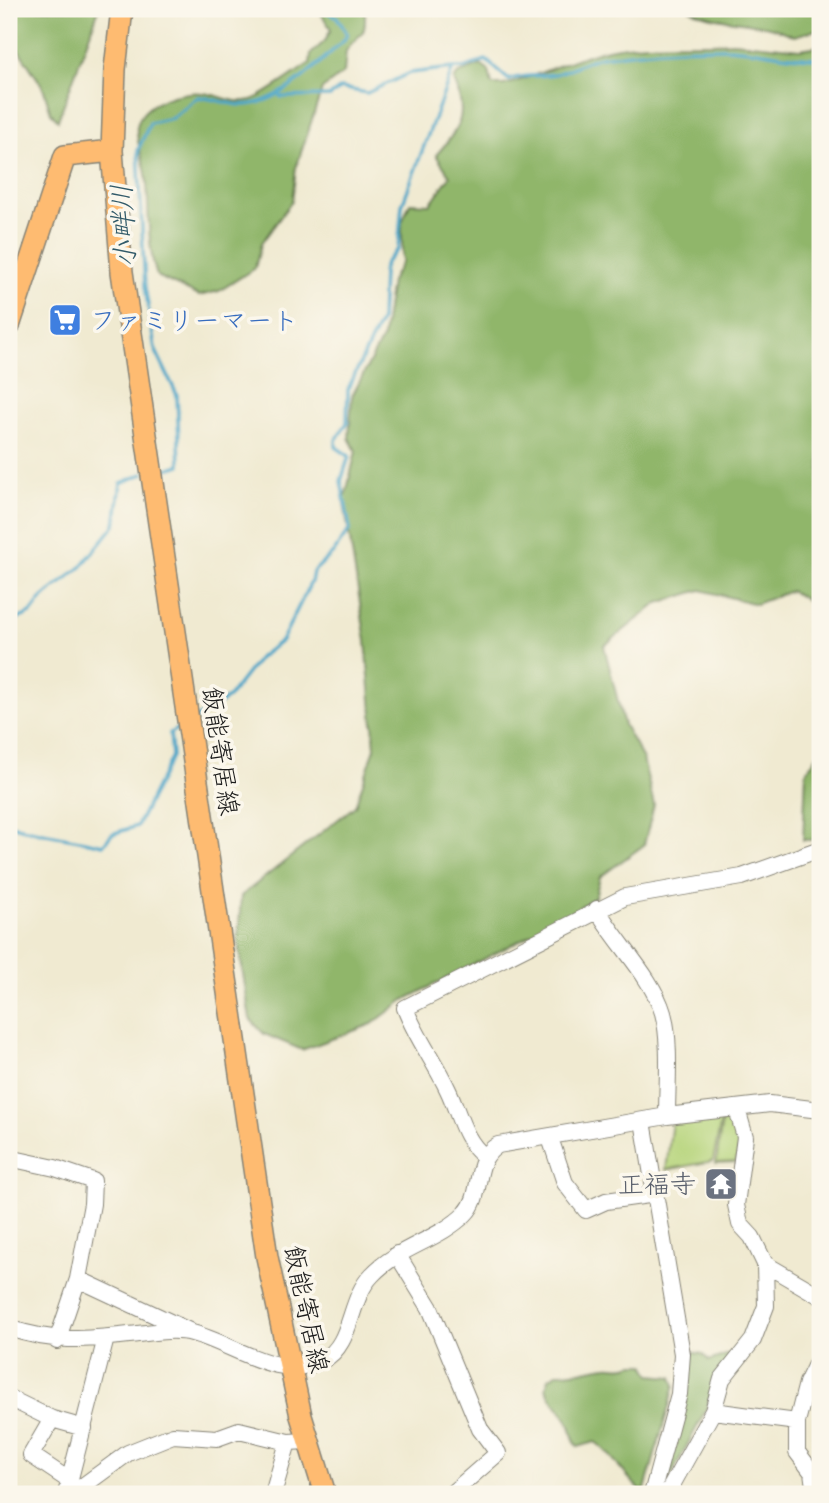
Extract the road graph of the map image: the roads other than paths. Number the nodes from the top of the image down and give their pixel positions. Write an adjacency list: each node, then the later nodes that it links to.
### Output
1 (122, 9): 2 (main road, 飯能寄居線)
2 (112, 151): 3 (main road); 23 (main road, 飯能寄居線)
3 (9, 326)
4 (820, 849): 5 (street)
5 (597, 909): 8 (street); 11 (street)
6 (737, 1109): 7 (street); 8 (street); 15 (street)
7 (820, 1110)
8 (667, 1116): 9 (street)
9 (643, 1121): 10 (street); 13 (street)
10 (550, 1138): 11 (street); 13 (street)
11 (484, 1156): 14 (street)
12 (9, 1158): 16 (street)
13 (656, 1194): 34 (street)
14 (397, 1254): 23 (street); 33 (street)
15 (765, 1264): 17 (street); 25 (street)
16 (78, 1279): 19 (street); 21 (street)
17 (820, 1296)
18 (9, 1328): 21 (street)
19 (191, 1332): 20 (street); 23 (street)
20 (106, 1338): 21 (street); 28 (street)
21 (57, 1341)
22 (820, 1356): 27 (street)
23 (289, 1366): 29 (main road, 飯能寄居線)
24 (9, 1398): 26 (street)
25 (713, 1411): 27 (street); 35 (street)
26 (52, 1419): 28 (street); 30 (street)
27 (797, 1422): 36 (street)
28 (84, 1428): 30 (street)
29 (298, 1442): 30 (street); 31 (street); 32 (main road, 飯能寄居線)
30 (69, 1490)
31 (273, 1494)
32 (325, 1494)
33 (451, 1494)
34 (652, 1494)
35 (667, 1494)
36 (815, 1494)

